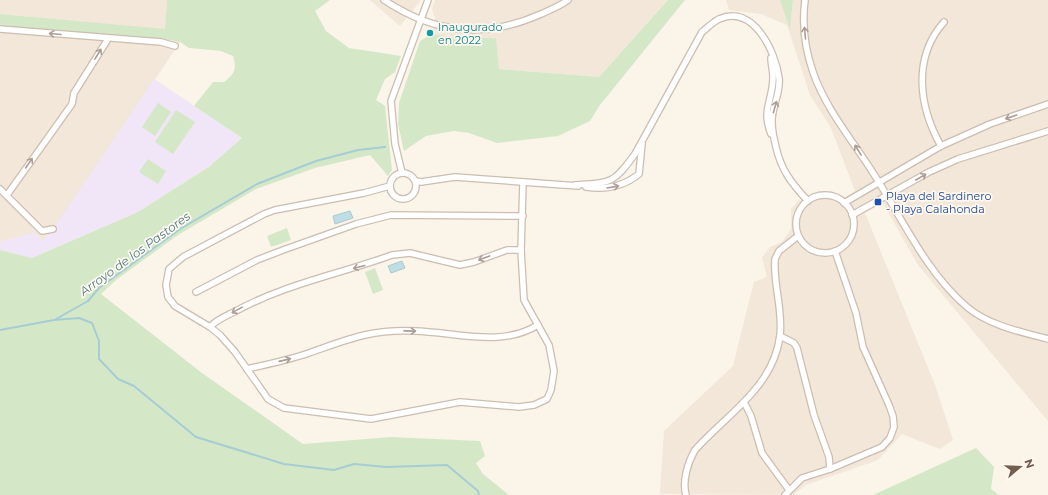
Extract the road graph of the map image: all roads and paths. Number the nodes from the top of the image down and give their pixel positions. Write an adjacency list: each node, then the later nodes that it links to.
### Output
1 (384, 0): 5 (street)
2 (428, 0): 5 (street)
3 (568, 0): 5 (street)
4 (805, 0): 19 (street, one-way to 4)
5 (420, 21): 16 (street)
6 (944, 22): 15 (street)
7 (0, 29): 8 (street, one-way to 7)
8 (108, 39): 10 (street); 23 (street, one-way to 8)
9 (768, 44): 13 (street); 14 (street); 14 (street, one-way to 9)
10 (175, 46)
11 (1048, 104): 15 (street, one-way to 15)
12 (1048, 131): 24 (street, one-way to 12)
13 (644, 138): 20 (street); 20 (street, one-way to 13)
14 (776, 145): 25 (street)
15 (941, 146): 19 (street)
16 (402, 173): 17 (street); 21 (street)
17 (416, 181): 18 (street); 21 (street)
18 (523, 182): 20 (street); 28 (street)
19 (879, 183): 24 (street); 26 (street)
20 (575, 185)
21 (390, 186): 35 (street)
22 (0, 189): 23 (street)
23 (7, 195): 29 (street)
24 (887, 196): 27 (street); 37 (street)
25 (808, 200): 26 (street); 30 (street)
26 (844, 203): 27 (street)
27 (852, 215): 32 (street)
28 (523, 216): 31 (street); 33 (street)
29 (53, 229)
30 (798, 236): 32 (street); 36 (street)
31 (521, 250): 34 (street); 35 (street, one-way to 35)
32 (835, 251): 40 (street)
33 (196, 292)
34 (538, 325): 38 (street, one-way to 34); 38 (street)
35 (210, 327): 38 (street)
36 (780, 336): 39 (street); 40 (street)
37 (1048, 339)
38 (247, 369)
39 (744, 402): 41 (street); 42 (street)
40 (830, 469): 41 (street)
41 (787, 493)
42 (686, 495)

